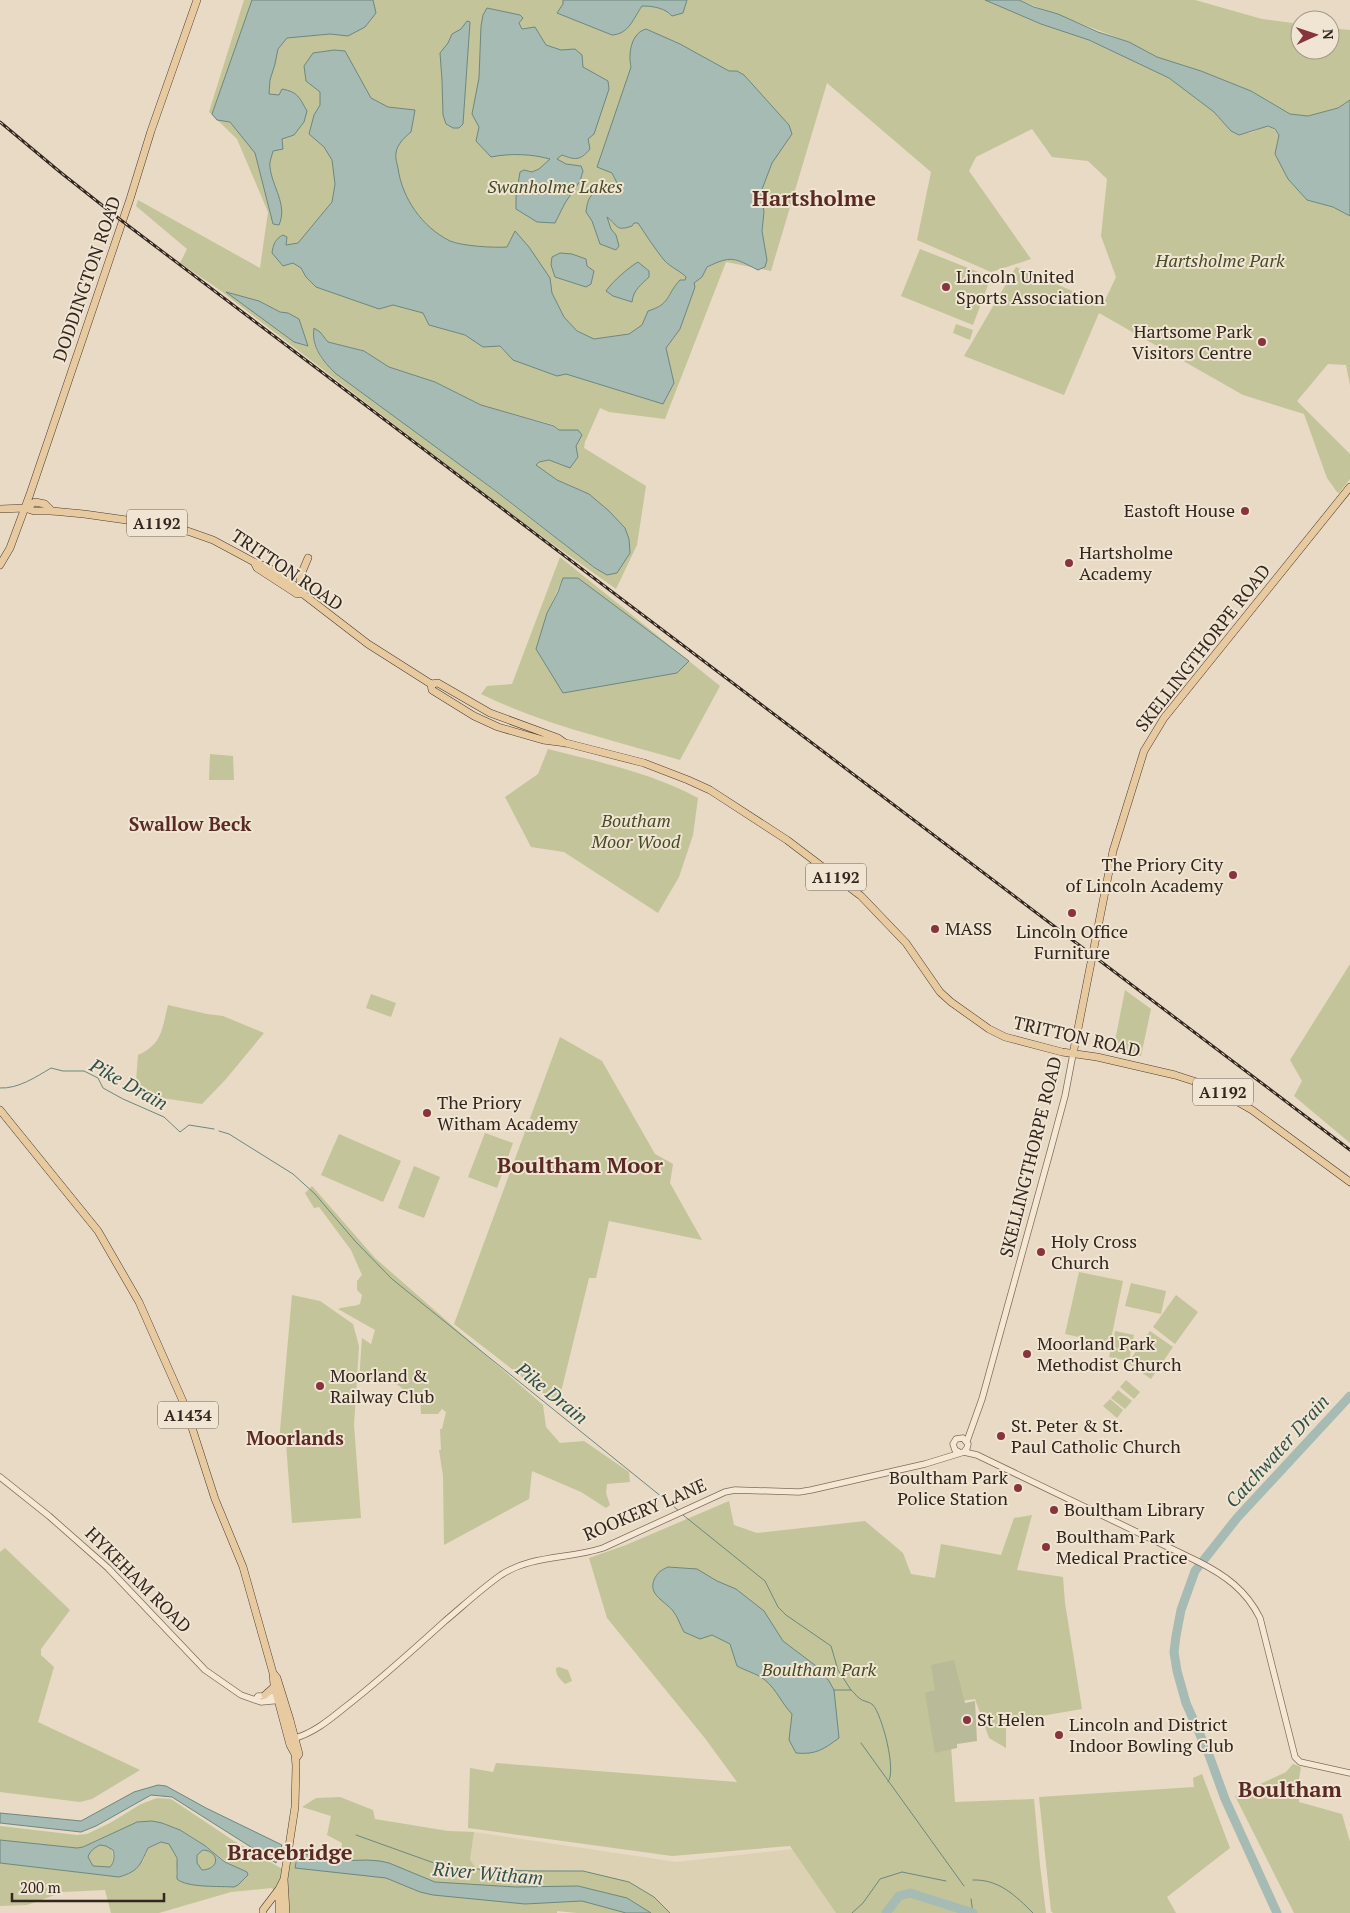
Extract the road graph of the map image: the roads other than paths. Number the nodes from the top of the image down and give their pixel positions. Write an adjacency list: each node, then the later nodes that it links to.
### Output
1 (196, 0): 3 (main road, DODDINGTON ROAD)
2 (1350, 487): 12 (main road, SKELLINGTHORPE ROAD)
3 (25, 508): 4 (main road, TRITTON ROAD / A1192); 6 (main road, DODDINGTON ROAD); 7 (main road, TRITTON ROAD / A1192)
4 (0, 509)
5 (308, 558): 7 (main road)
6 (0, 565)
7 (303, 594): 8 (main road, TRITTON ROAD / A1192)
8 (431, 684): 9 (main road, TRITTON ROAD / A1192); 10 (main road, TRITTON ROAD / A1192)
9 (454, 691): 10 (main road); 11 (main road, TRITTON ROAD / A1192)
10 (474, 716): 11 (main road, TRITTON ROAD / A1192)
11 (566, 743): 12 (main road, TRITTON ROAD / A1192)
12 (1073, 1054): 14 (main road, TRITTON ROAD / A1192); 15 (street, SKELLINGTHORPE ROAD)
13 (0, 1110): 21 (main road, A1434)
14 (1350, 1182)
15 (966, 1441): 16 (street); 17 (street); 18 (street)
16 (953, 1446): 17 (street); 19 (street)
17 (962, 1452): 18 (street); 19 (street, ROOKERY LANE)
18 (977, 1455): 27 (street)
19 (947, 1456): 26 (street, ROOKERY LANE)
20 (0, 1477): 25 (street, HYKEHAM ROAD)
21 (273, 1673): 22 (main road, A1434); 24 (main road, A1434)
22 (274, 1687): 23 (main road); 24 (main road, A1434)
23 (265, 1695): 24 (street); 25 (street)
24 (280, 1698): 25 (street, HYKEHAM ROAD); 26 (main road, A1434)
25 (256, 1699)
26 (291, 1736): 28 (main road)
27 (1350, 1773)
28 (284, 1879): 29 (main road); 30 (main road)
29 (279, 1889): 30 (main road); 31 (main road)
30 (280, 1912)
31 (263, 1913)

